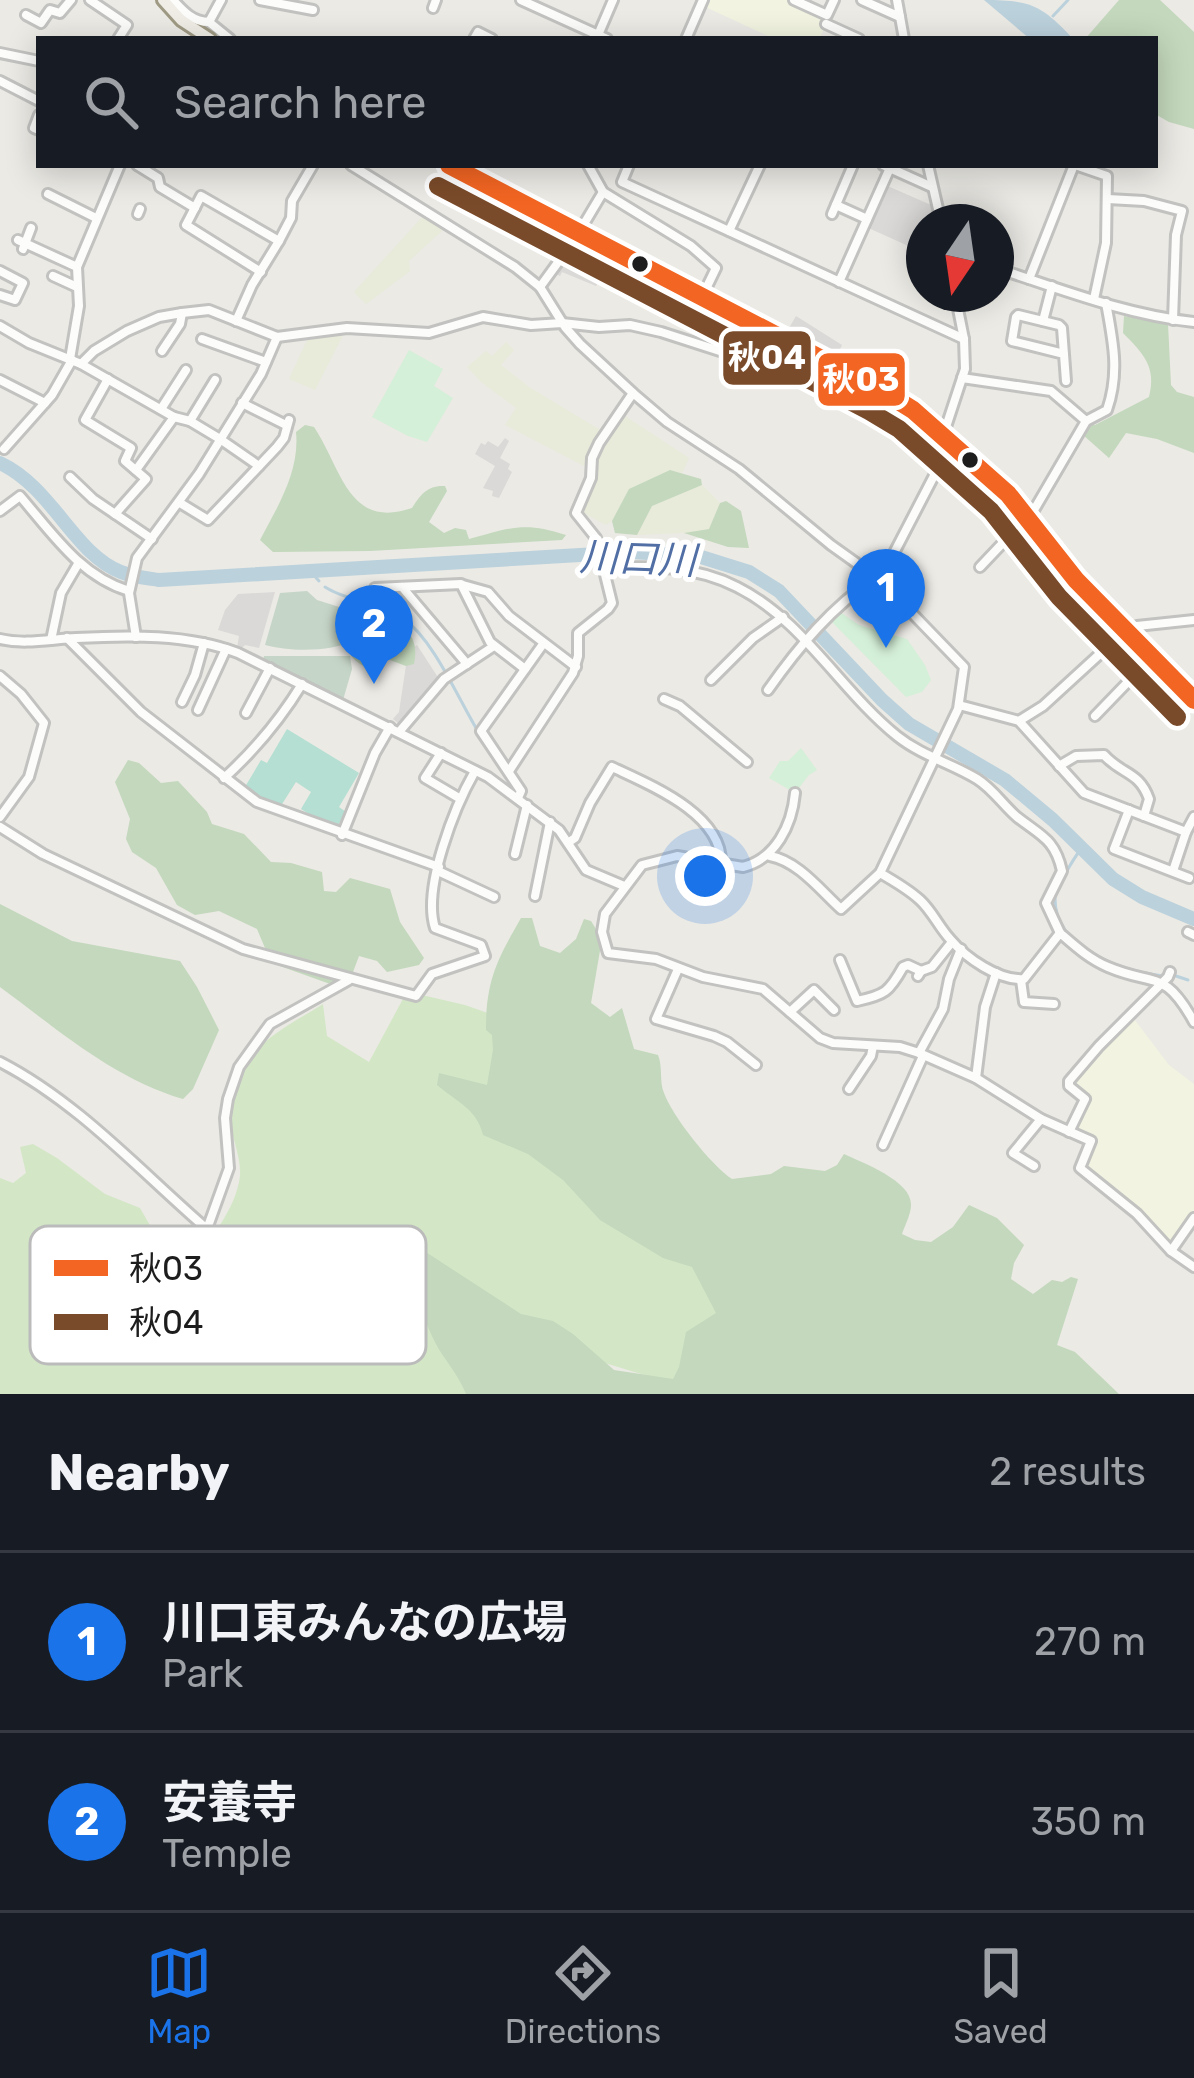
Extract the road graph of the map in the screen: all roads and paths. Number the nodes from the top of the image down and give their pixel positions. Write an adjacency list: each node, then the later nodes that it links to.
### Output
1 (71, 0): 16 (street)
2 (90, 0): 22 (street)
3 (163, 0): 21 (main road)
4 (173, 0): 19 (street)
5 (221, 0): 19 (street)
6 (260, 0): 14 (street)
7 (521, 0): 20 (street)
8 (613, 0): 26 (street)
9 (703, 0): 27 (street)
10 (794, 0): 18 (street)
11 (834, 0): 18 (street)
12 (862, 0): 17 (street)
13 (897, 0): 17 (street)
14 (294, 3): 15 (street)
15 (313, 10)
16 (26, 15)
17 (900, 17): 30 (street)
18 (826, 20): 28 (street); 29 (street)
19 (209, 22): 23 (street)
20 (579, 26): 24 (street); 25 (street)
21 (186, 31)
22 (120, 36)
23 (226, 36)
24 (581, 36)
25 (601, 36)
26 (603, 36)
27 (687, 36)
28 (820, 36)
29 (854, 36)
30 (903, 36)
31 (0, 53): 32 (street)
32 (36, 61)
33 (0, 81): 34 (street)
34 (36, 99)
35 (119, 168): 55 (street)
36 (142, 168): 54 (street)
37 (311, 168): 60 (street)
38 (356, 168): 70 (street)
39 (455, 168): 59 (main road)
40 (590, 168): 50 (street)
41 (628, 168): 58 (street)
42 (759, 168): 58 (street)
43 (853, 168): 56 (street)
44 (887, 168): 56 (street)
45 (889, 168): 49 (street)
46 (929, 168): 49 (street)
47 (1073, 168): 66 (street)
48 (1083, 168): 52 (street)
49 (933, 188): 53 (street)
50 (603, 192): 59 (street); 72 (street)
51 (48, 194): 55 (street)
52 (1108, 199): 73 (street); 77 (street)
53 (936, 204)
54 (195, 208): 60 (street); 63 (street)
55 (96, 218): 61 (street)
56 (867, 219): 67 (street)
57 (32, 228): 61 (street)
58 (729, 231): 67 (street)
59 (579, 233): 70 (street); 72 (main road)
60 (279, 242): 63 (street)
61 (77, 267): 68 (street)
62 (0, 271): 71 (street)
63 (262, 272): 78 (street)
64 (1014, 274): 66 (street)
65 (52, 276): 68 (street)
66 (1029, 279): 69 (street)
67 (838, 282): 85 (street)
68 (77, 286): 88 (street)
69 (1052, 286): 73 (street); 79 (street)
70 (540, 287): 80 (street)
71 (0, 295)
72 (702, 297): 97 (main road)
73 (1094, 299): 74 (street)
74 (1106, 303): 77 (street); 103 (street)
75 (959, 312): 85 (street)
76 (182, 313): 78 (street); 86 (street); 88 (street)
77 (1173, 320): 81 (street)
78 (236, 321): 83 (street)
79 (1043, 321): 87 (street); 87 (street)
80 (562, 322): 83 (street); 96 (street); 97 (street)
81 (1194, 322)
82 (0, 326): 88 (street)
83 (277, 337): 89 (street)
84 (202, 339): 89 (street)
85 (964, 339): 91 (street)
86 (161, 351)
87 (1064, 354): 95 (street)
88 (74, 361): 92 (street); 98 (street)
89 (266, 362): 99 (street)
90 (186, 370): 100 (street)
91 (962, 378): 103 (street); 105 (street)
92 (107, 379): 100 (street); 108 (street)
93 (0, 380): 98 (street)
94 (215, 380): 102 (street)
95 (1066, 381)
96 (633, 394): 116 (street); 118 (street)
97 (896, 399): 105 (main road)
98 (46, 403): 106 (street)
99 (242, 403): 104 (street); 107 (street)
100 (161, 409): 101 (street)
101 (174, 416): 102 (street); 108 (street)
102 (190, 421): 104 (street)
103 (1086, 421): 113 (street)
104 (220, 439): 107 (street); 110 (street)
105 (947, 439): 113 (main road); 118 (street)
106 (5, 449)
107 (259, 466): 110 (street)
108 (136, 470): 112 (street)
109 (70, 477): 112 (street)
110 (179, 503): 114 (street)
111 (0, 510): 115 (street)
112 (115, 514): 114 (street)
113 (1027, 517): 117 (street); 125 (main road)
114 (152, 539): 122 (street)
115 (78, 564): 122 (street); 130 (street)
116 (602, 567): 123 (street); 137 (street)
117 (980, 567)
118 (878, 579): 129 (street); 147 (street)
119 (461, 584): 120 (street); 132 (street); 133 (street)
120 (403, 587): 121 (street); 136 (street)
121 (375, 588)
122 (129, 591): 127 (street)
123 (783, 617): 129 (street); 141 (street)
124 (1194, 620): 125 (street)
125 (1126, 631): 135 (main road); 151 (street)
126 (67, 638): 127 (street); 130 (street); 160 (street)
127 (136, 638): 131 (street)
128 (0, 639): 130 (street)
129 (805, 639): 143 (street); 154 (street)
130 (51, 640)
131 (204, 644): 134 (street); 146 (street)
132 (543, 644): 137 (street); 139 (street)
133 (494, 646): 136 (street); 139 (street)
134 (226, 649): 138 (street); 148 (street)
135 (1152, 657): 145 (main road); 150 (street)
136 (467, 664): 152 (street)
137 (576, 667): 157 (street)
138 (270, 668): 142 (street); 149 (street)
139 (525, 669): 157 (street)
140 (0, 676): 166 (street)
141 (711, 680)
142 (302, 684): 152 (street); 160 (street)
143 (768, 690)
144 (664, 699): 155 (street)
145 (1194, 700)
146 (182, 702)
147 (959, 705): 151 (street); 154 (street)
148 (198, 710)
149 (247, 713)
150 (1095, 716)
151 (1019, 722): 156 (street)
152 (395, 729): 153 (street); 171 (street)
153 (441, 754): 158 (street); 162 (street)
154 (934, 757): 178 (street); 183 (street)
155 (747, 763)
156 (1059, 766): 164 (street); 165 (street)
157 (504, 767): 159 (street); 163 (street)
158 (475, 770): 159 (street); 162 (street)
159 (488, 777): 163 (street)
160 (224, 778): 171 (street)
161 (795, 793): 174 (street)
162 (459, 798): 176 (street)
163 (522, 801): 168 (street); 173 (street)
164 (1129, 810): 165 (street); 177 (street)
165 (1144, 816): 170 (street)
166 (0, 817)
167 (1194, 817): 170 (street)
168 (550, 822): 172 (street); 182 (street)
169 (0, 827): 190 (street)
170 (1186, 832): 177 (street)
171 (342, 835): 176 (street)
172 (571, 840): 175 (street); 180 (street)
173 (514, 854)
174 (770, 856): 175 (street); 178 (street)
175 (721, 864): 180 (street)
176 (438, 869): 181 (street); 190 (street)
177 (1173, 871): 179 (street)
178 (880, 873): 184 (street)
179 (1189, 878)
180 (624, 886): 187 (street)
181 (494, 896)
182 (535, 896)
183 (1060, 933): 189 (street); 191 (street)
184 (952, 941): 185 (street); 186 (street)
185 (961, 949): 188 (street); 197 (street)
186 (840, 960)
187 (678, 969): 194 (street); 199 (street)
188 (995, 973): 191 (street); 200 (street)
189 (1167, 977): 195 (street); 203 (street)
190 (350, 979): 208 (street)
191 (1022, 980): 192 (street)
192 (1054, 1004)
193 (833, 1010): 194 (street)
194 (790, 1012): 196 (street)
195 (1194, 1022)
196 (873, 1046): 197 (street); 201 (street)
197 (921, 1054): 200 (street); 204 (street)
198 (0, 1062): 207 (street)
199 (756, 1065)
200 (976, 1078): 202 (street)
201 (849, 1089)
202 (1041, 1119): 203 (street); 205 (street)
203 (1069, 1132): 209 (street)
204 (883, 1145)
205 (1034, 1166)
206 (1194, 1218): 209 (street)
207 (205, 1226)
208 (208, 1226)
209 (1171, 1251): 210 (street)
210 (1194, 1267)

